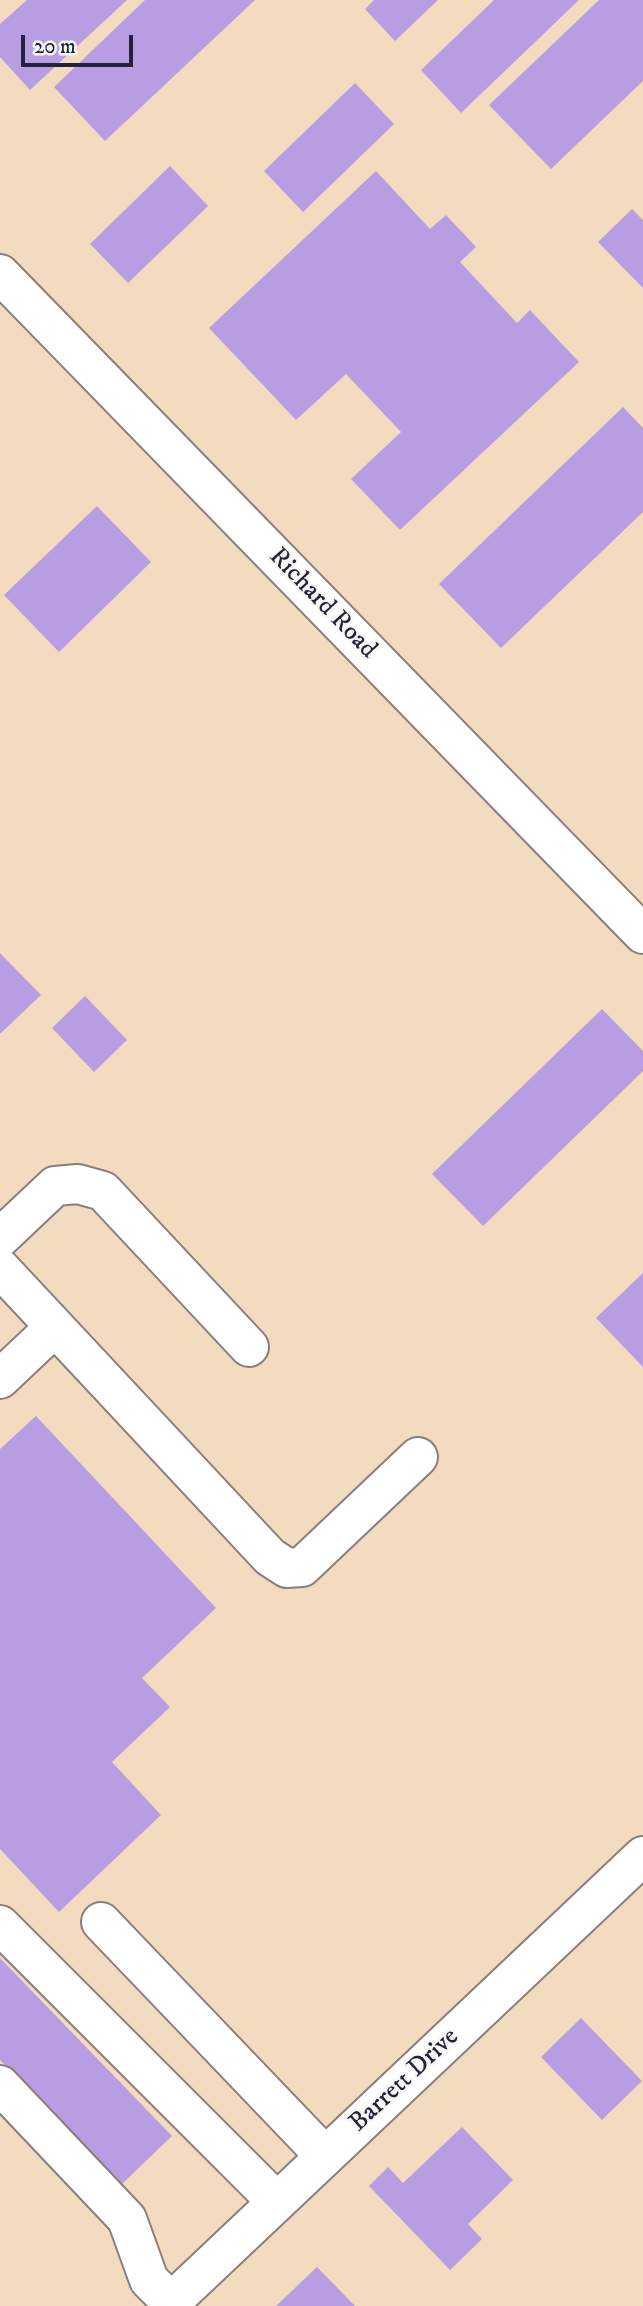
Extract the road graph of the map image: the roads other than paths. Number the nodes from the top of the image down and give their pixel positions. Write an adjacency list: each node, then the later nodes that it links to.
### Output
1 (0, 274): 2 (street, Richard Road)
2 (643, 934)
3 (0, 1238): 6 (street)
4 (0, 1268): 5 (street)
5 (55, 1327): 7 (street); 8 (street)
6 (249, 1347)
7 (0, 1379)
8 (418, 1457)
9 (643, 1856): 13 (street, Barrett Drive)
10 (101, 1922): 13 (street)
11 (0, 1925): 14 (street)
12 (0, 2085): 15 (street)
13 (325, 2156): 14 (street, Barrett Drive)
14 (277, 2202): 15 (street, Barrett Drive)
15 (169, 2304)

